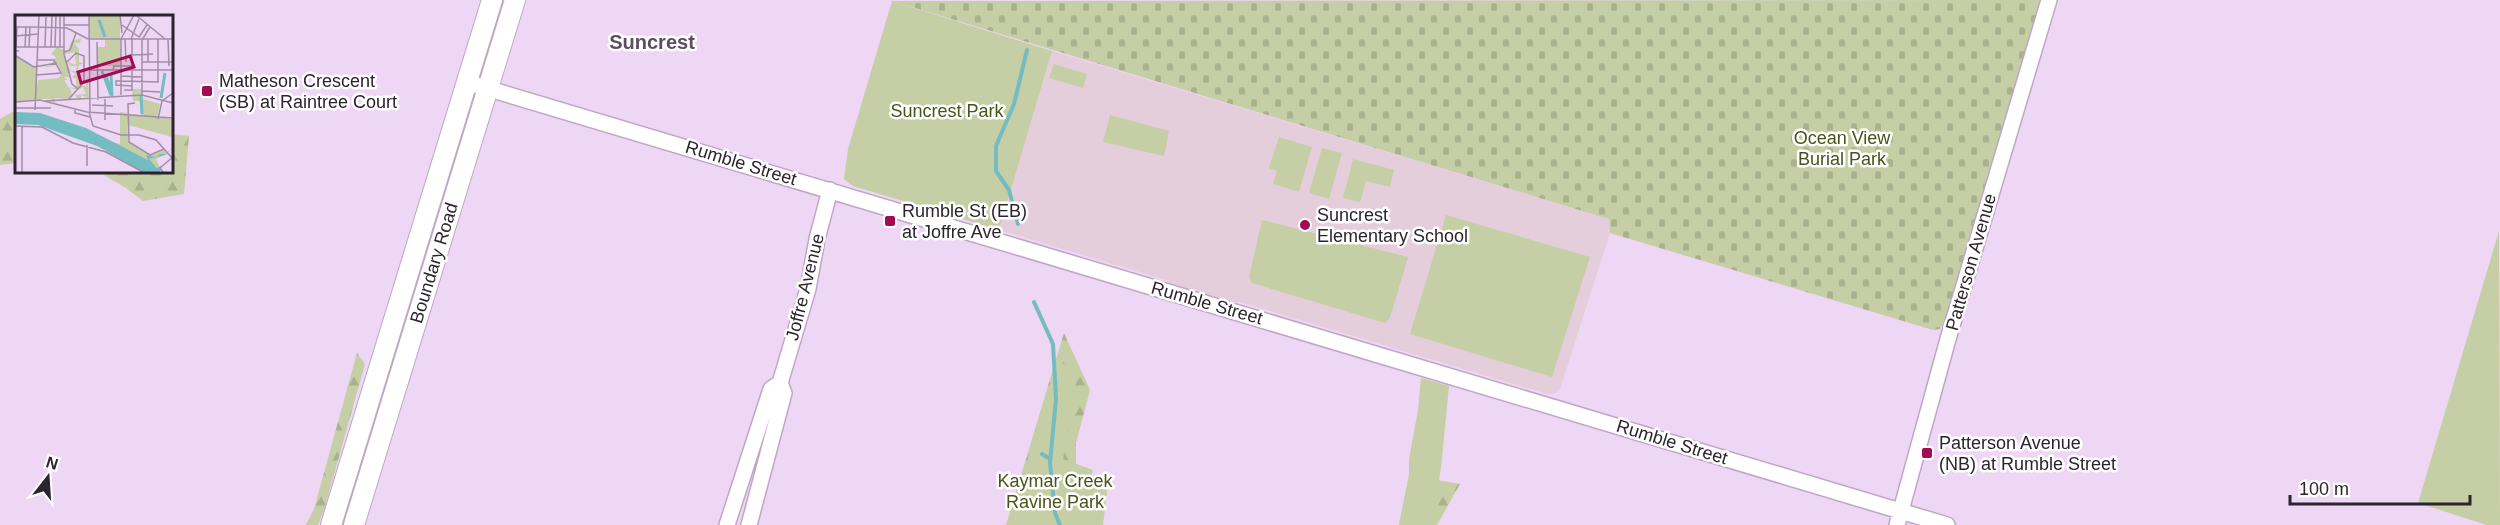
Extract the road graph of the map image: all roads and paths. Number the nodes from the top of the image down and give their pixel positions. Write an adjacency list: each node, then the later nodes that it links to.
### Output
1 (492, 0): 4 (main road, Boundary Road)
2 (515, 0): 5 (main road, Boundary Road)
3 (2049, 0): 8 (street, Patterson Avenue)
4 (466, 82): 5 (street, Rumble Street); 9 (main road, Boundary Road)
5 (488, 88): 6 (street, Rumble Street); 10 (main road, Boundary Road)
6 (830, 190): 7 (street, Joffre Avenue); 8 (street, Rumble Street)
7 (780, 383): 11 (street, Joffre Avenue); 12 (street, Joffre Avenue)
8 (1899, 518): 13 (street, Rumble Street)
9 (331, 525)
10 (354, 525)
11 (727, 525)
12 (749, 525)
13 (1947, 525)

